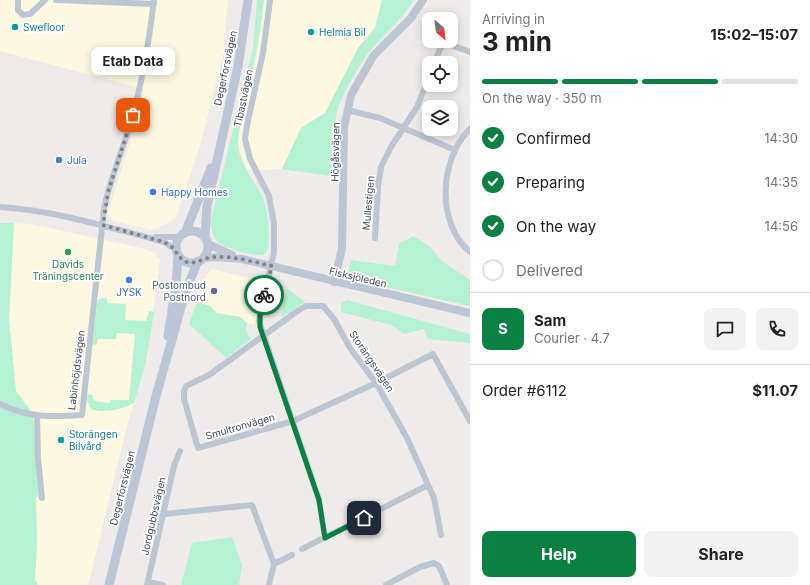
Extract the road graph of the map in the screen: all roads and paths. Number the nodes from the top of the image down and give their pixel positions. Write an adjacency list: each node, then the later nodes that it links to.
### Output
1 (18, 0): 2 (street)
2 (45, 0)
3 (56, 0): 7 (street)
4 (248, 0): 14 (main road, Degerforsvägen)
5 (270, 0): 26 (street, Tibastvägen)
6 (423, 0): 11 (street, Högåsvägen)
7 (154, 2): 17 (street)
8 (470, 52): 9 (street)
9 (437, 56)
10 (423, 92): 12 (street, Mullestigen)
11 (347, 110): 12 (street); 27 (street, Högåsvägen)
12 (404, 128): 15 (street); 20 (street, Mullestigen)
13 (470, 129): 15 (street)
14 (220, 140): 18 (main road, Degerforsvägen); 21 (main road, Degerforsvägen)
15 (455, 150): 23 (street)
16 (0, 207): 17 (street)
17 (103, 225): 19 (street); 34 (street, Labinhöjdsvägen)
18 (182, 235): 19 (street); 21 (main road); 22 (main road)
19 (147, 237): 22 (street)
20 (375, 238)
21 (207, 240): 24 (main road); 25 (street, Fisksjöleden)
22 (177, 252): 24 (main road); 32 (main road, Degerforsvägen)
23 (470, 252)
24 (201, 260): 25 (street, Fisksjöleden); 32 (main road, Degerforsvägen)
25 (242, 260): 26 (street, Fisksjöleden)
26 (272, 266): 27 (street, Fisksjöleden); 29 (street, Tibastvägen)
27 (334, 282): 28 (street, Fisksjöleden)
28 (470, 313)
29 (264, 335): 30 (street, Storängsvägen); 31 (street, Storängsvägen); 35 (street, Tibastvägen)
30 (376, 383): 35 (street, Smultronvägen); 36 (street, Smultronvägen); 38 (street, Storängsvägen)
31 (186, 386): 35 (street, Smultronvägen)
32 (156, 396): 47 (main road, Degerforsvägen)
33 (0, 404): 34 (street)
34 (37, 416): 39 (street)
35 (293, 421): 42 (street, Tibastvägen)
36 (470, 421)
37 (180, 451): 40 (street, Jordgubbsvägen)
38 (428, 485): 41 (street, Storängsvägen); 42 (street)
39 (42, 498)
40 (164, 514): 45 (street); 46 (street, Jordgubbsvägen)
41 (441, 535)
42 (325, 538): 43 (street)
43 (302, 549)
44 (292, 554): 45 (street)
45 (274, 564): 49 (street)
46 (148, 584): 48 (street)
47 (109, 585)
48 (163, 585)
49 (269, 585)
50 (386, 585): 51 (street)
51 (447, 585)

